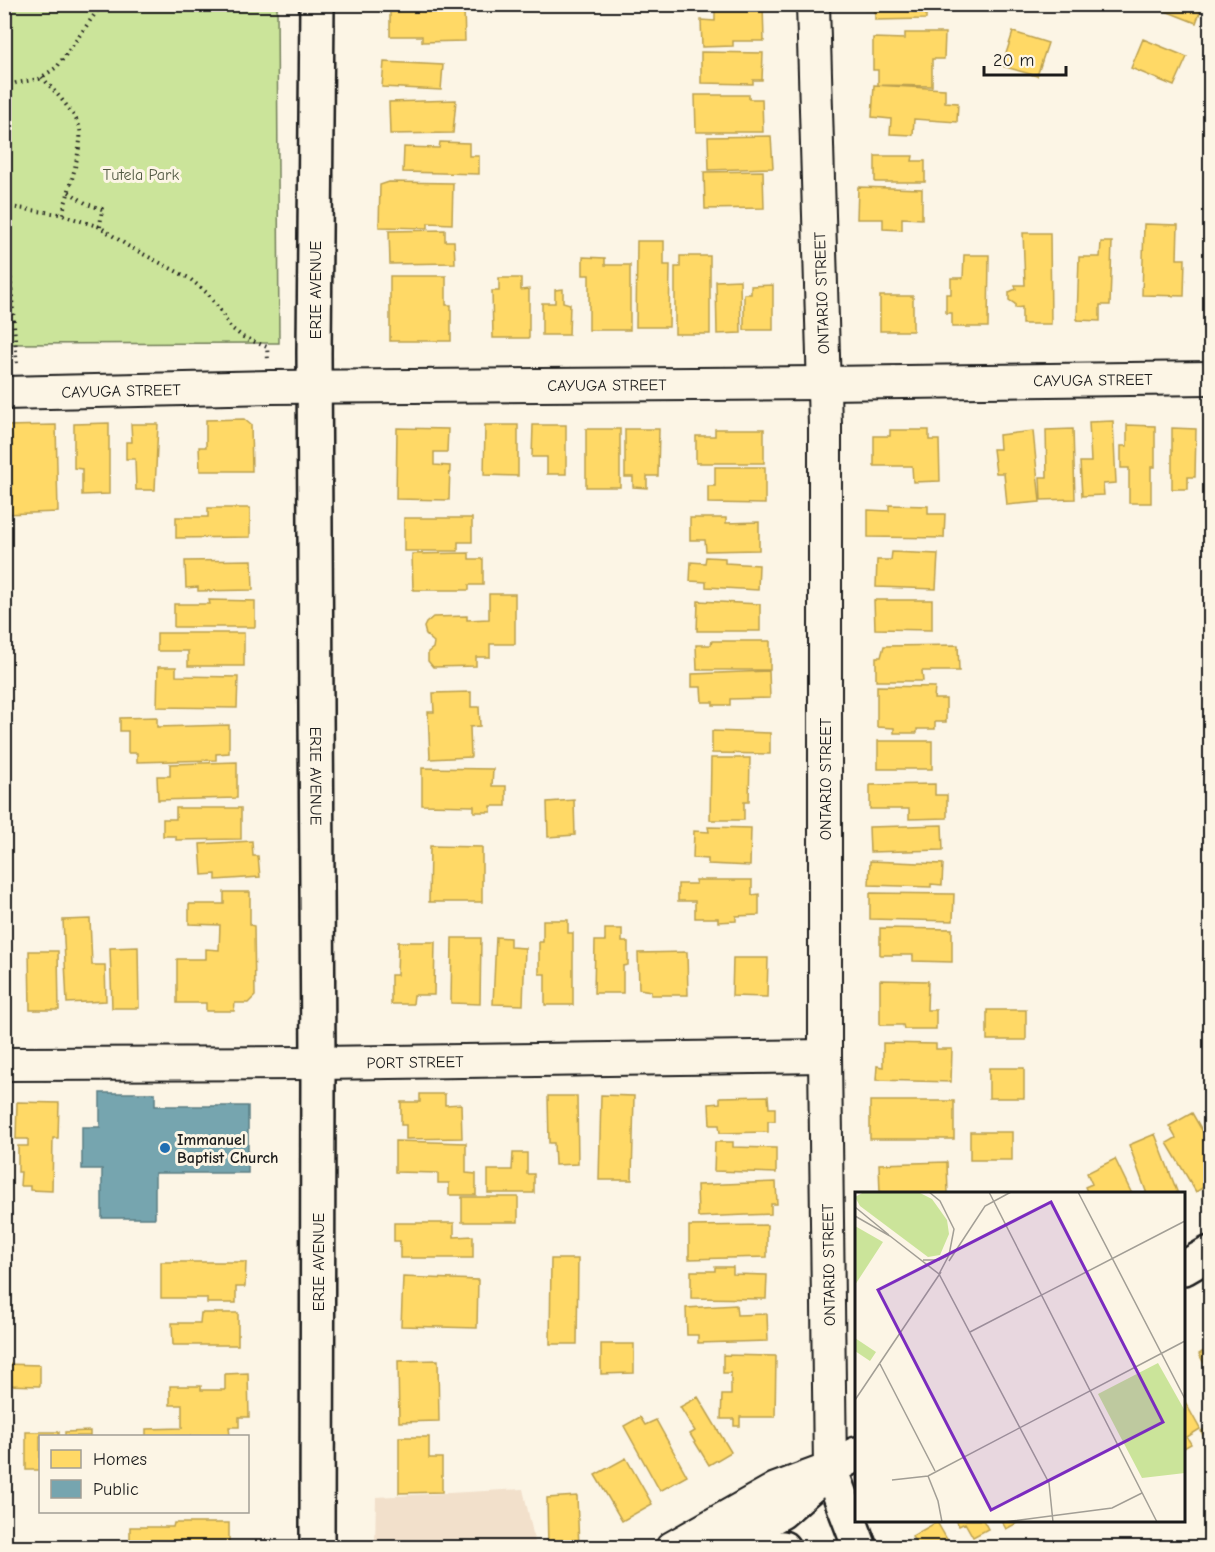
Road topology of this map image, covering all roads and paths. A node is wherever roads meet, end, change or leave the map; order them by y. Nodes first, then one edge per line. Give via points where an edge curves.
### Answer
1 (102, 4) edge
2 (317, 4) edge
3 (813, 4) edge
4 (42, 77) junction
5 (4, 88) edge
6 (69, 192) junction
7 (5, 206) edge
8 (62, 215) junction
9 (100, 227) junction
10 (1210, 378) edge
11 (824, 383) junction
12 (271, 387) junction
13 (315, 387) junction
14 (12, 393) edge
15 (825, 1056) junction
16 (318, 1063) junction
17 (4, 1064) edge
18 (1210, 1253) edge
19 (1185, 1267) edge
20 (843, 1462) edge
21 (716, 1547) edge
22 (317, 1548) edge
23 (672, 1548) edge
24 (783, 1548) edge
25 (860, 1548) edge

1 - 4 path via 57,68
2 - 13 main road, ERIE AVENUE
3 - 11 street, ONTARIO STREET
4 - 5 path
4 - 6 path via 80,128
6 - 8 path
6 - 9 path via 102,209
7 - 8 path
7 - 14 path
8 - 9 path
9 - 12 path via 189,278 207,293 230,327 267,347
10 - 11 street, CAYUGA STREET
11 - 13 street, CAYUGA STREET
11 - 15 street, ONTARIO STREET
12 - 13 street, CAYUGA STREET
12 - 14 street, CAYUGA STREET
13 - 16 main road, ERIE AVENUE
15 - 16 street, PORT STREET
15 - 20 street, ONTARIO STREET
16 - 17 street, PORT STREET
16 - 22 main road, ERIE AVENUE
18 - 19 main road
20 - 21 main road via 781,1512
20 - 23 street via 776,1489
20 - 25 main road, ONTARIO STREET
21 - 24 main road

